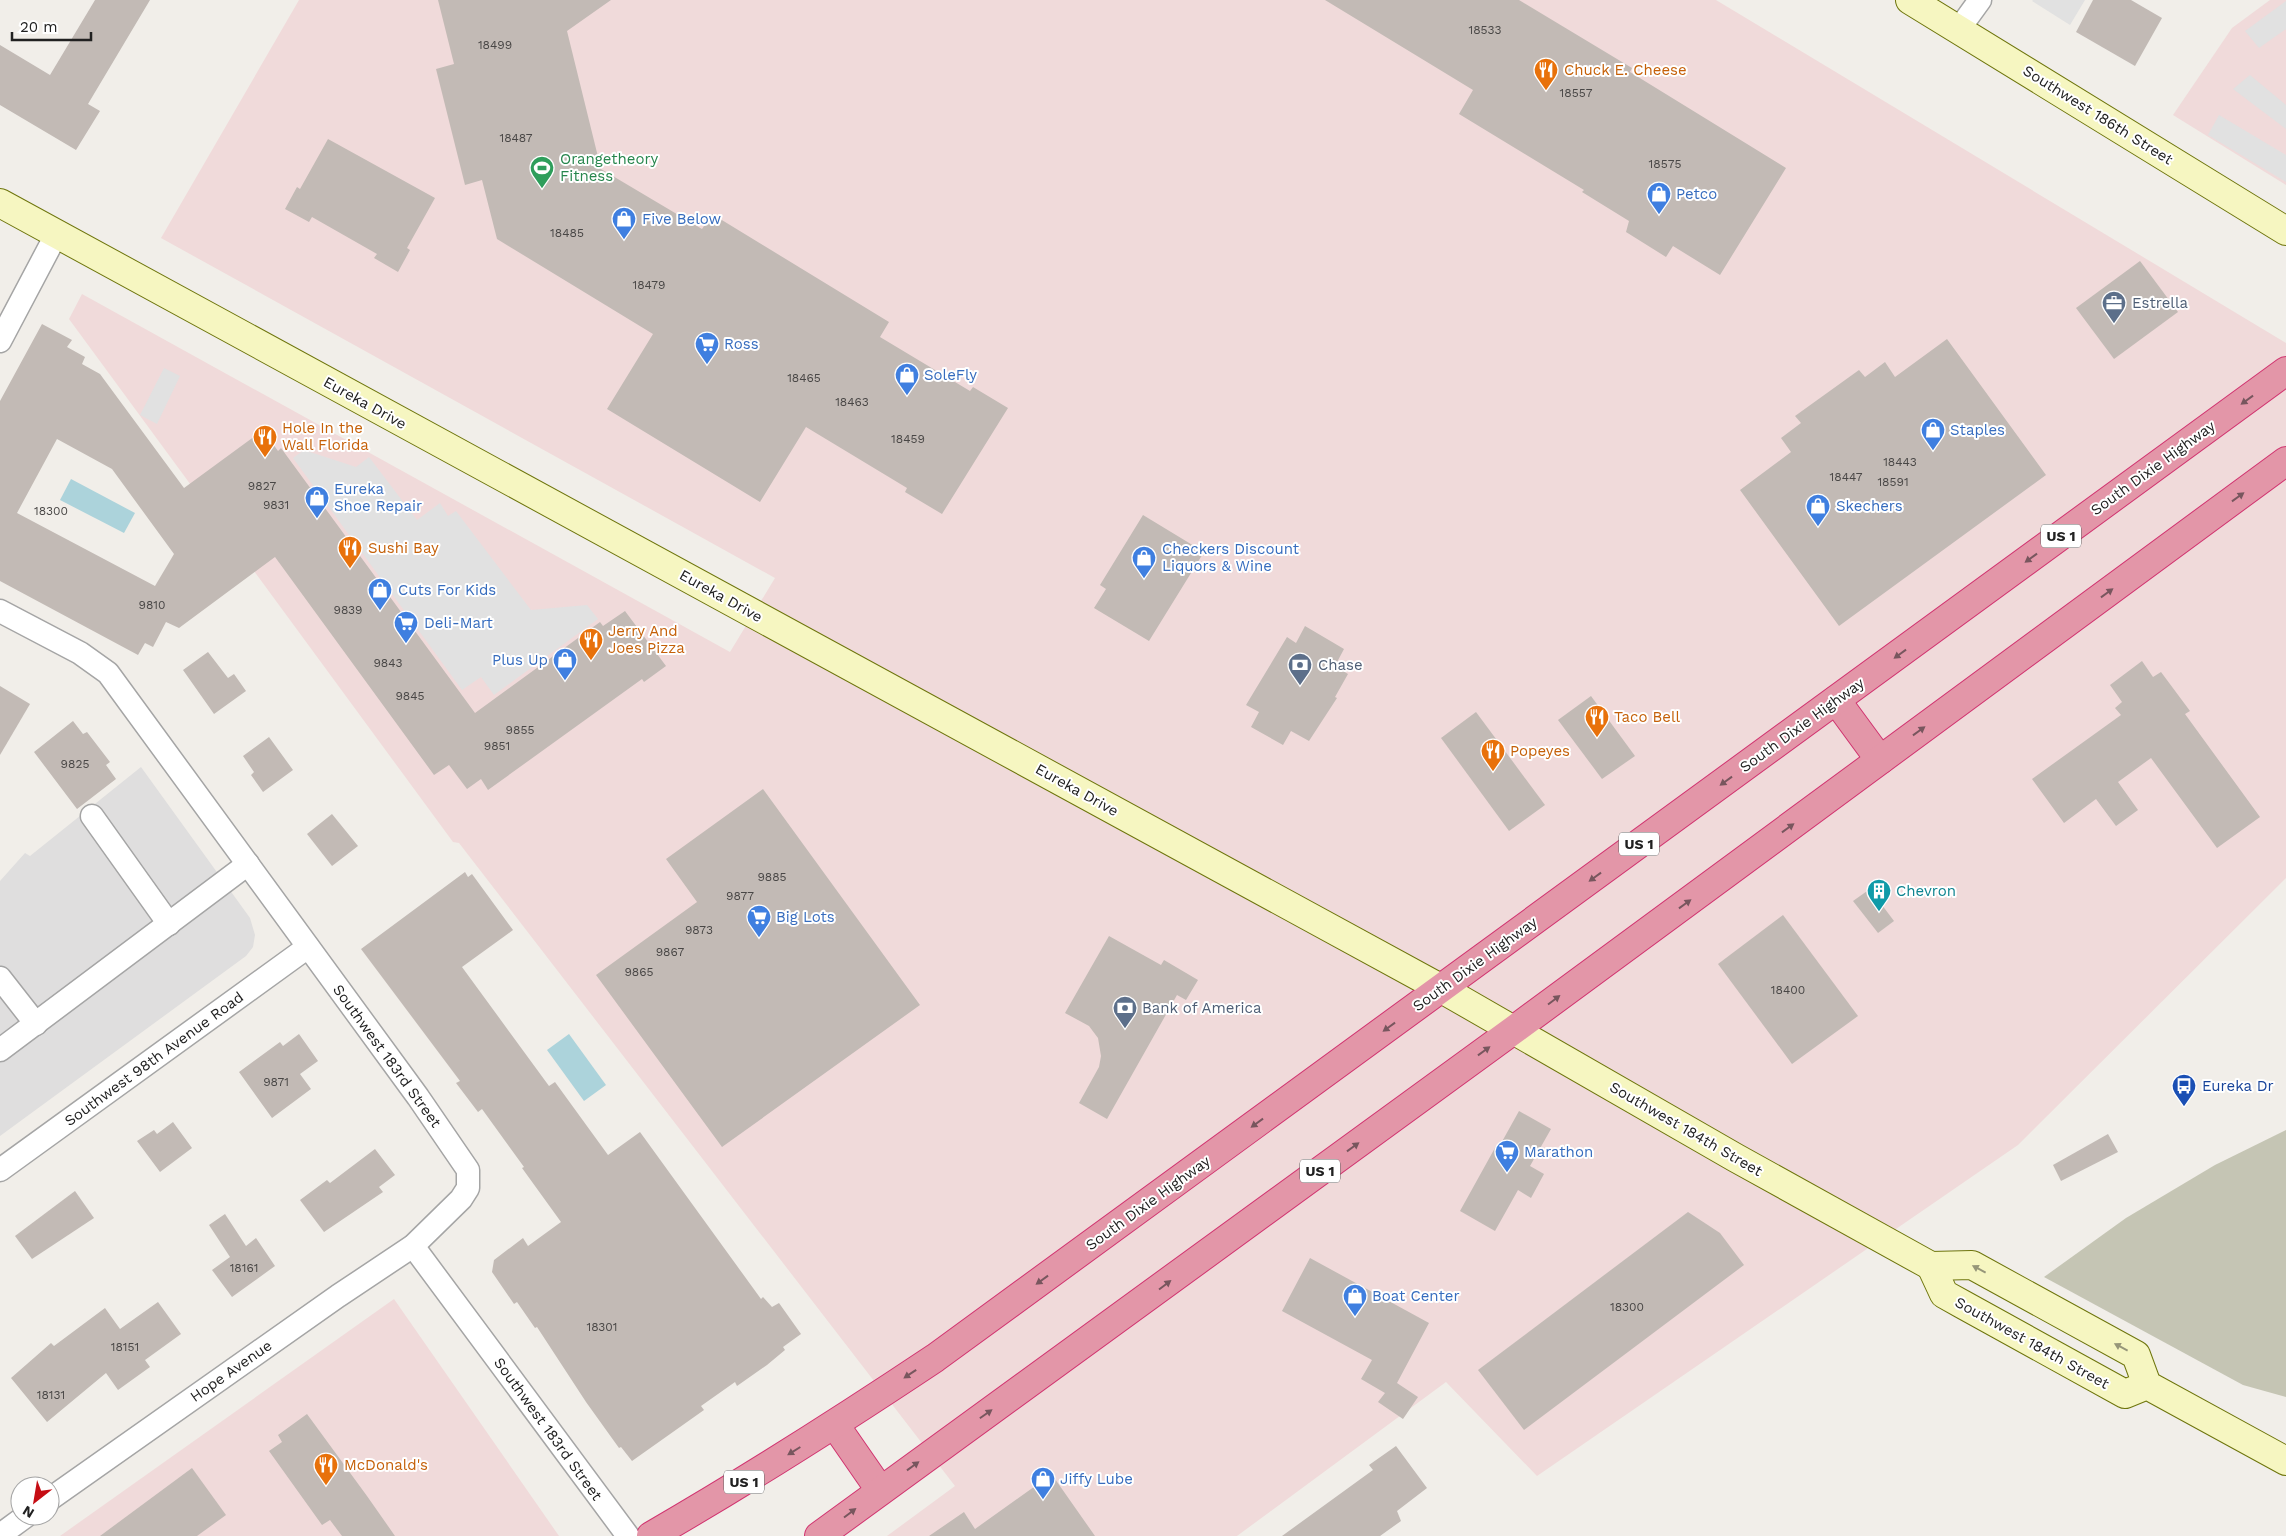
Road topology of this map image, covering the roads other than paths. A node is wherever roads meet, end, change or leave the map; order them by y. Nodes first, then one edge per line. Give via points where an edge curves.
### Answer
1 (1910, 0) edge
2 (1980, 0) edge
3 (1959, 29) junction
4 (0, 203) edge
5 (2286, 231) edge
6 (56, 235) junction
7 (0, 341) edge
8 (2286, 371) edge
9 (2286, 461) edge
10 (0, 611) edge
11 (1836, 700) junction
12 (1880, 760) junction
13 (92, 816) dead end
14 (248, 864) junction
15 (169, 924) junction
16 (308, 947) junction
17 (0, 978) edge
18 (1442, 988) junction
19 (36, 1024) junction
20 (1515, 1029) junction
21 (0, 1050) edge
22 (0, 1170) edge
23 (413, 1246) junction
24 (1932, 1266) junction
25 (2147, 1385) junction
26 (835, 1425) junction
27 (2286, 1461) edge
28 (880, 1490) junction
29 (60, 1492) edge
30 (12, 1526) edge
31 (0, 1535) edge
32 (628, 1536) edge
33 (650, 1536) edge
34 (819, 1536) edge

1 - 3 main road, Southwest 186th Street
2 - 3 street
3 - 5 main road, Southwest 186th Street
4 - 6 main road, Eureka Drive
6 - 7 street
6 - 18 main road, Eureka Drive
8 -> 11 highway, South Dixie Highway / US 1
12 -> 9 highway, US 1
10 - 14 street, Southwest 183rd Street via 80,653 108,673
11 - 12 highway
11 -> 18 highway, South Dixie Highway / US 1
20 -> 12 highway, US 1
13 - 15 street
14 - 15 street
14 - 16 street, Southwest 183rd Street
15 - 19 street
16 - 22 street, Southwest 98th Avenue Road
16 - 23 street, Southwest 183rd Street via 468,1170 468,1188 461,1200
17 - 19 street
18 - 20 main road, Southwest 184th Street
18 -> 26 highway, South Dixie Highway / US 1 via 935,1358
19 - 21 street
20 - 24 main road, Southwest 184th Street via 1736,1158
28 -> 20 highway, US 1
23 - 29 street, Hope Avenue
23 - 32 street, Southwest 183rd Street
25 -> 24 main road via 2136,1355 1972,1265
24 - 25 main road, Southwest 184th Street via 1944,1294 1971,1309 2125,1394
25 - 27 main road
26 - 28 highway
26 -> 33 highway, South Dixie Highway / US 1
34 -> 28 highway, US 1
30 - 31 street

